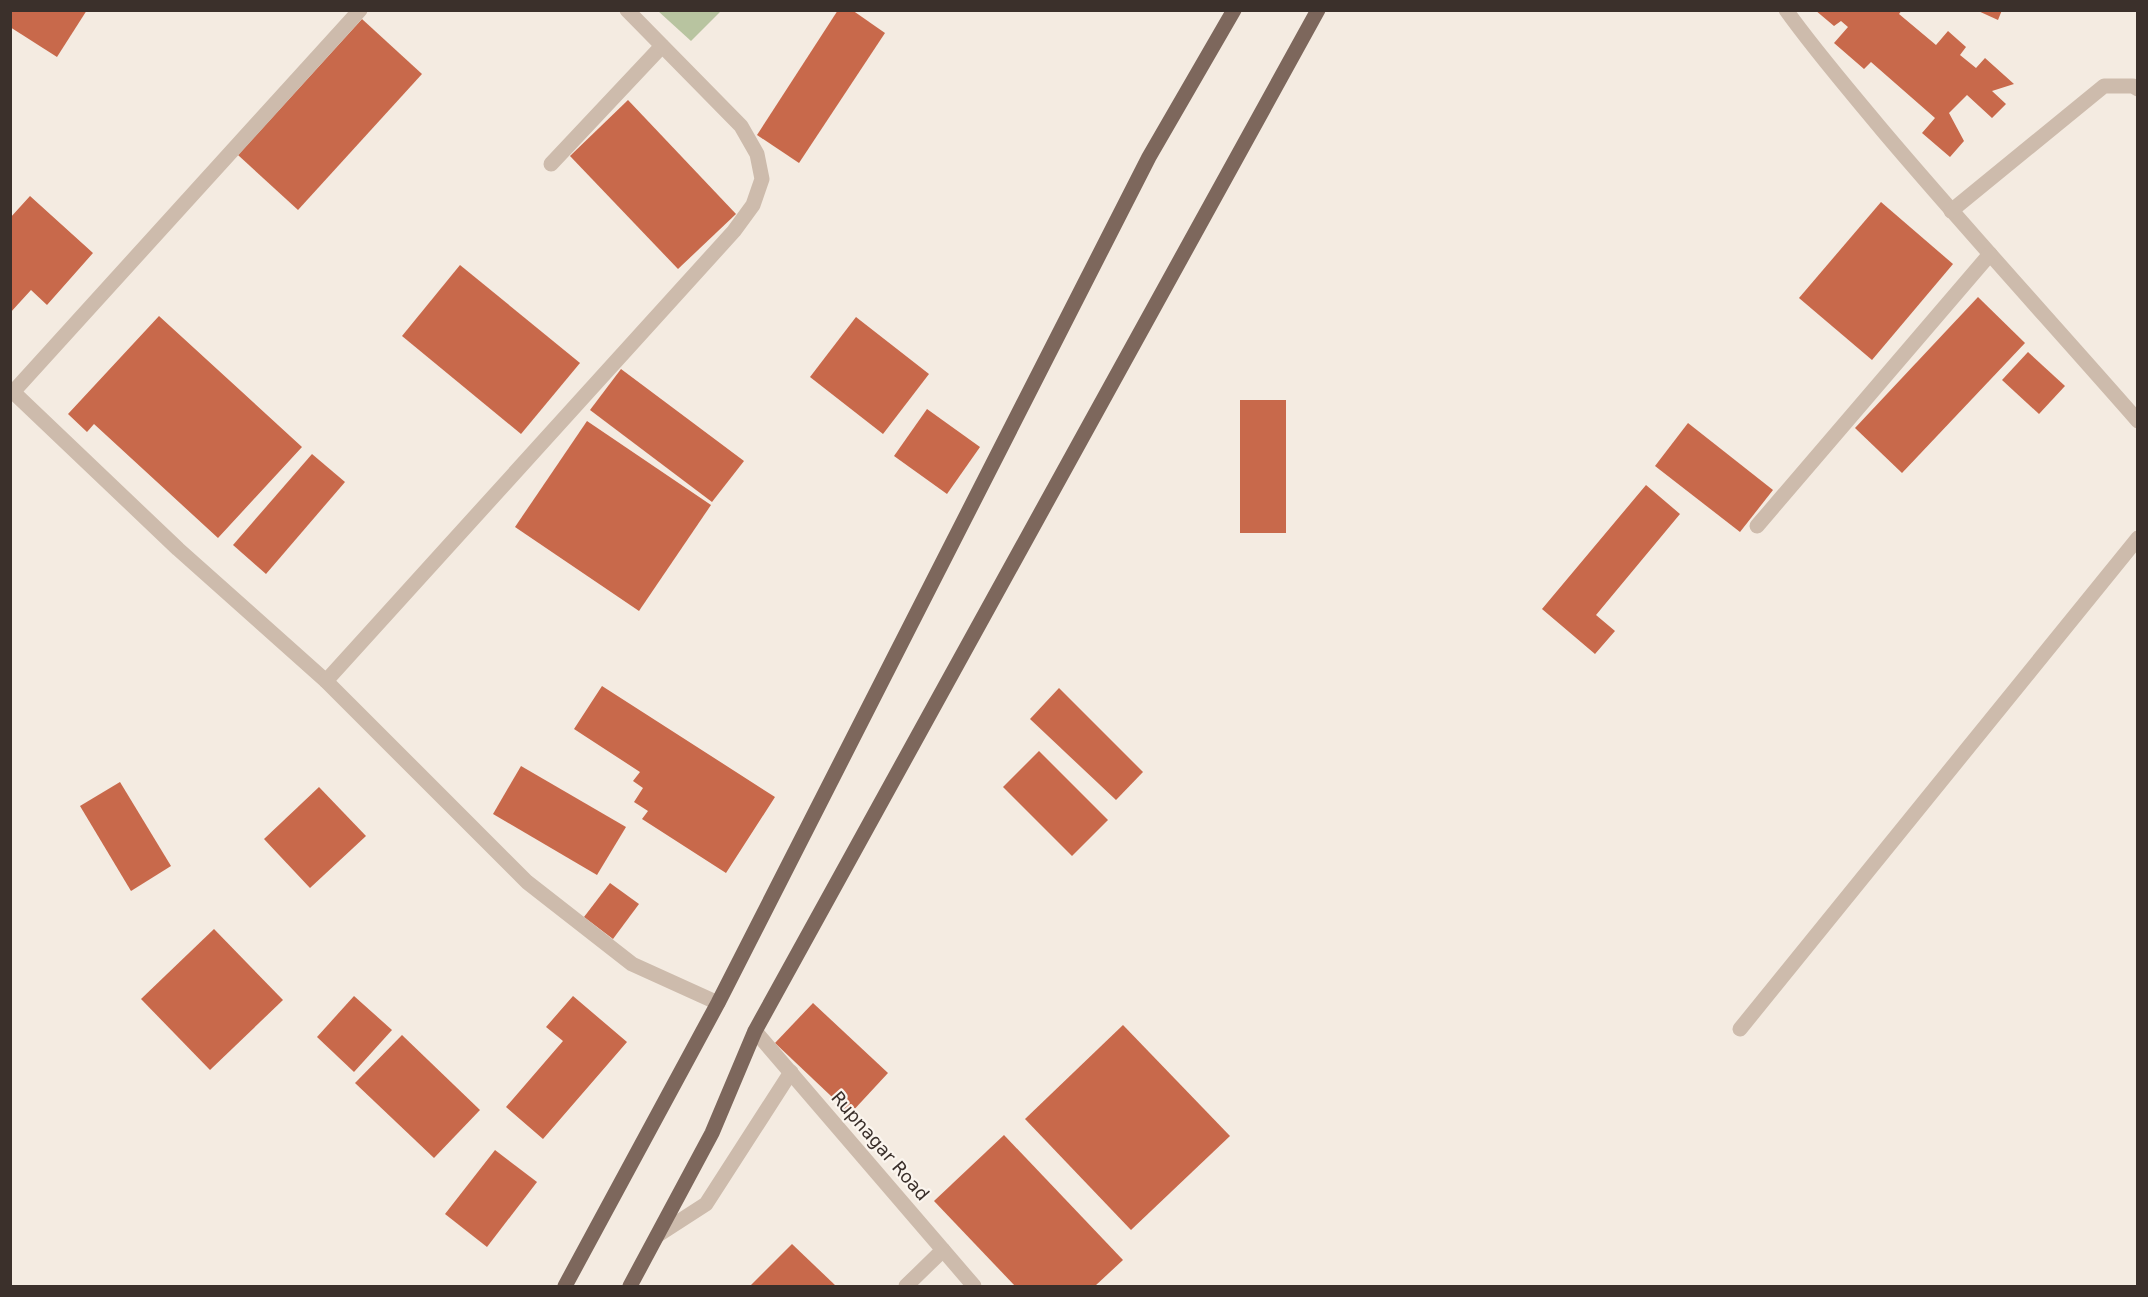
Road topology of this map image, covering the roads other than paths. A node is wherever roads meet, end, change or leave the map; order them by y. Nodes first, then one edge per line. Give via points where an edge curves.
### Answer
1 (360, 10) edge
2 (627, 10) edge
3 (1234, 10) edge
4 (1318, 10) edge
5 (1786, 10) edge
6 (662, 46) junction
7 (2138, 89) edge
8 (551, 164) dead end
9 (1951, 211) junction
10 (1990, 254) junction
11 (12, 390) edge
12 (2138, 421) edge
13 (1757, 526) dead end
14 (2138, 538) edge
15 (326, 681) junction
16 (718, 1004) junction
17 (1740, 1029) dead end
18 (755, 1030) junction
19 (791, 1072) junction
20 (657, 1235) junction
21 (943, 1250) junction
22 (565, 1287) edge
23 (630, 1287) edge
24 (906, 1287) edge
25 (975, 1287) edge

1 - 11 street
2 - 6 street
3 - 16 main road via 1143,167
4 - 18 main road
5 - 9 street via 1810,44
6 - 8 street
6 - 15 street via 741,126 752,145 762,179 753,206 727,240
7 - 9 street via 2104,86
9 - 10 street
10 - 12 street
10 - 13 street
11 - 15 street via 178,549
14 - 17 street
15 - 16 street via 528,882 632,964
16 - 22 main road
18 - 19 street, Rupnagar Road
18 - 20 main road via 712,1133
19 - 20 street via 706,1204
19 - 21 street, Rupnagar Road
20 - 23 main road
21 - 24 street
21 - 25 street, Rupnagar Road

